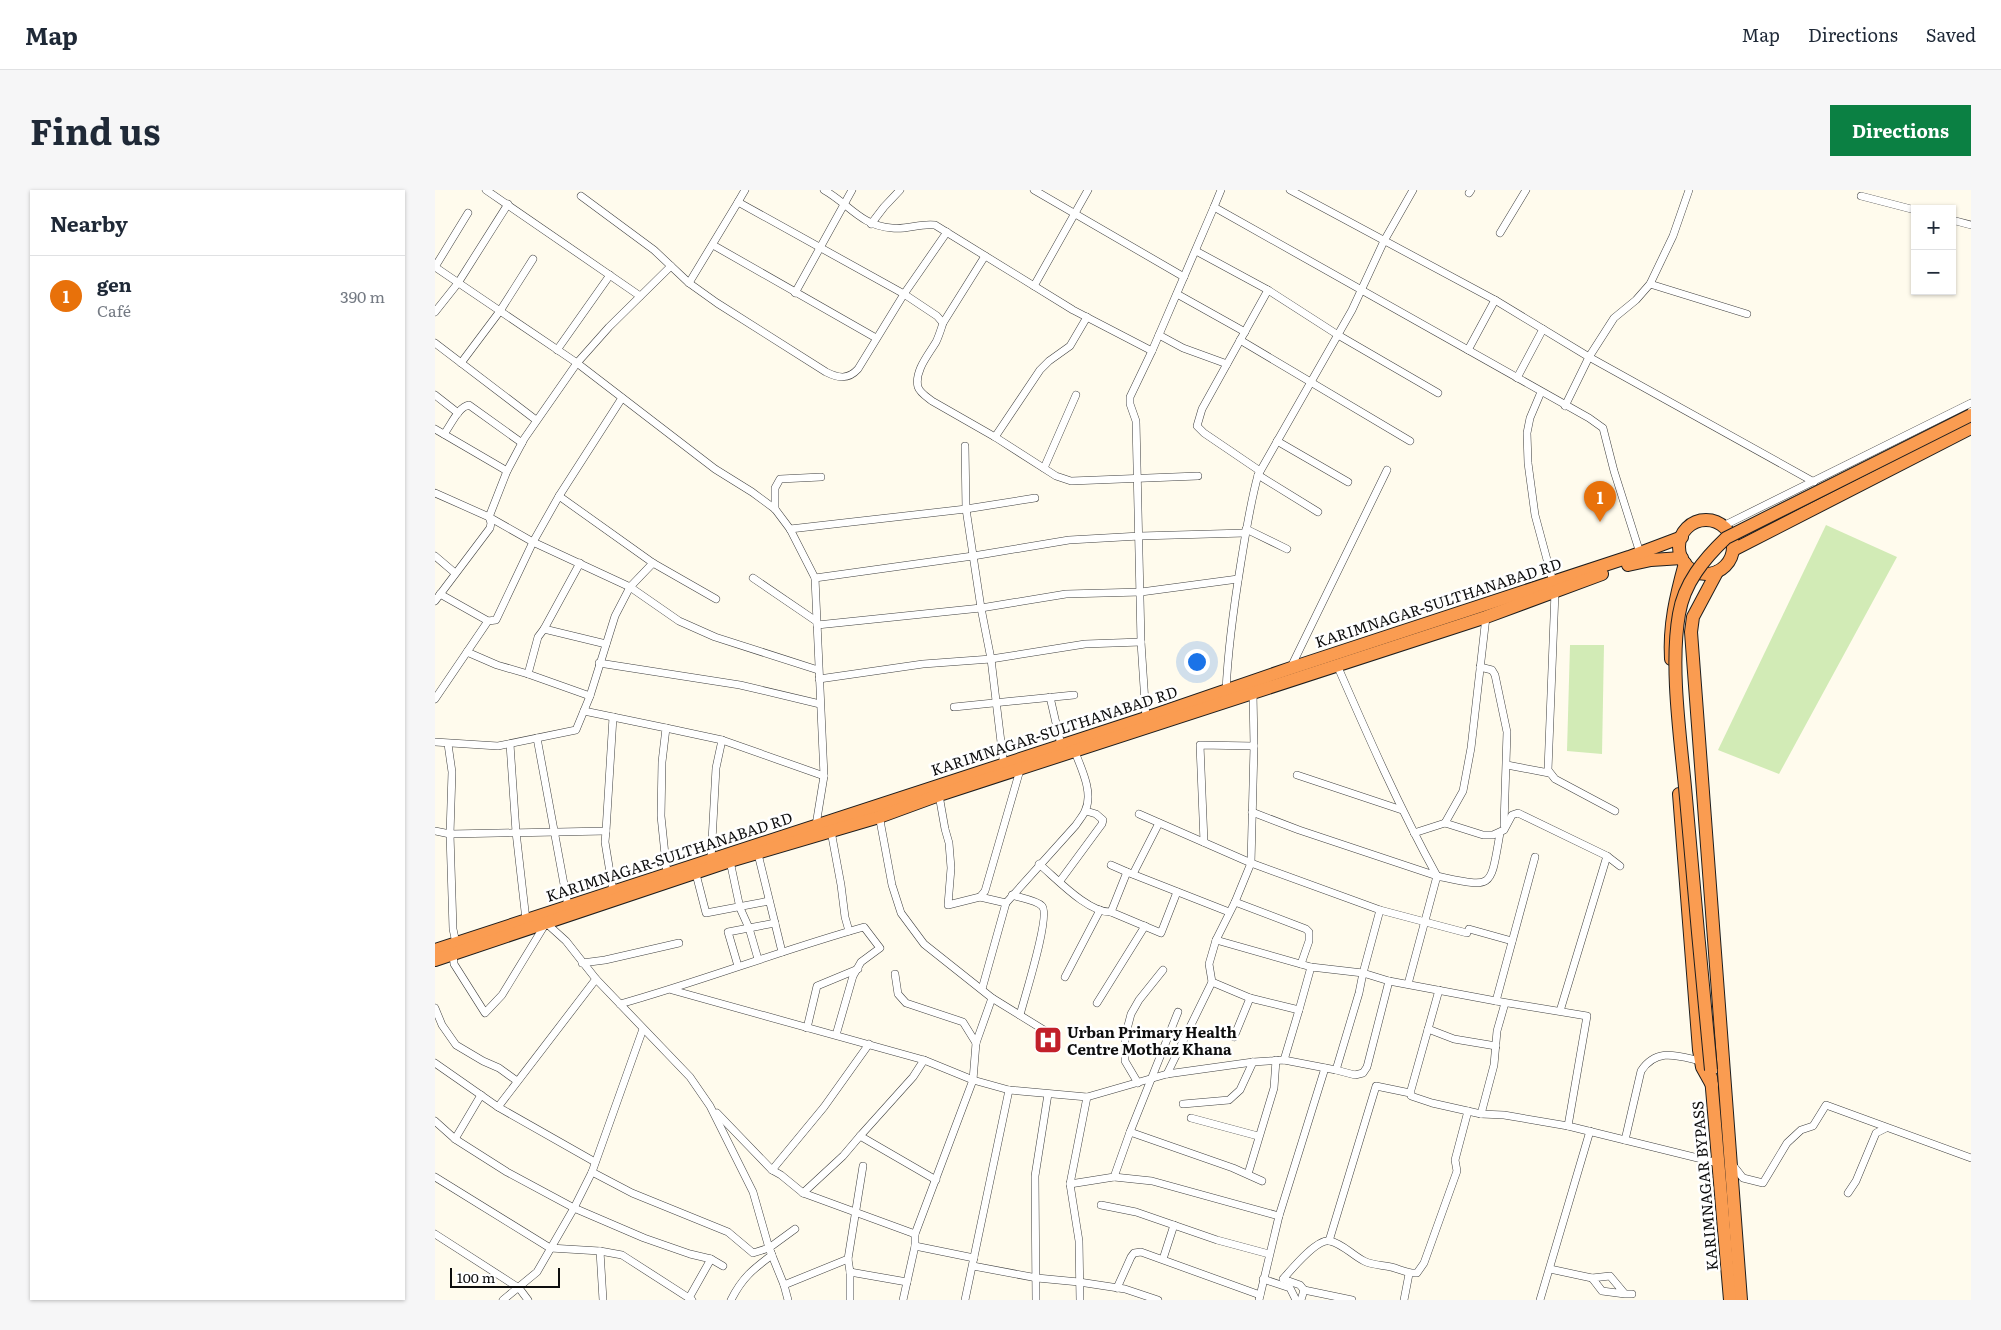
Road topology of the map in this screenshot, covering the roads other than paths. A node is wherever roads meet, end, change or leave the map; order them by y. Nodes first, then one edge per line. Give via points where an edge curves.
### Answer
1 (486, 190) edge
2 (745, 190) edge
3 (824, 190) edge
4 (852, 190) edge
5 (901, 190) edge
6 (1035, 190) edge
7 (1088, 190) edge
8 (1221, 190) edge
9 (1290, 190) edge
10 (1413, 190) edge
11 (1526, 190) edge
12 (1689, 190) edge
13 (581, 196) dead end
14 (1861, 196) dead end
15 (738, 202) junction
16 (843, 203) junction
17 (507, 204) junction
18 (1214, 207) junction
19 (1911, 209) edge
20 (468, 212) dead end
21 (1075, 213) junction
22 (1956, 221) edge
23 (871, 224) junction
24 (1971, 225) edge
25 (947, 232) junction
26 (1500, 233) dead end
27 (1384, 241) junction
28 (713, 245) junction
29 (821, 247) junction
30 (1196, 251) junction
31 (985, 256) junction
32 (533, 259) dead end
33 (671, 266) junction
34 (435, 267) edge
35 (610, 275) junction
36 (1184, 277) junction
37 (458, 283) junction
38 (689, 283) junction
39 (1650, 284) junction
40 (1034, 286) junction
41 (1268, 290) junction
42 (1362, 290) junction
43 (795, 293) junction
44 (904, 294) junction
45 (1177, 294) junction
46 (640, 296) junction
47 (1495, 300) junction
48 (500, 311) junction
49 (435, 312) edge
50 (1747, 314) dead end
51 (1087, 317) junction
52 (943, 323) junction
53 (1543, 329) junction
54 (1245, 332) junction
55 (1159, 335) junction
56 (1338, 335) junction
57 (877, 338) junction
58 (1240, 340) junction
59 (435, 343) edge
60 (557, 350) junction
61 (1468, 350) junction
62 (1152, 351) junction
63 (1589, 357) junction
64 (461, 363) junction
65 (577, 363) junction
66 (1227, 364) junction
67 (1517, 378) junction
68 (1311, 382) junction
69 (1438, 392) dead end
70 (1541, 392) junction
71 (435, 395) edge
72 (1076, 395) dead end
73 (622, 398) junction
74 (1971, 403) edge
75 (1565, 406) junction
76 (458, 413) junction
77 (1971, 415) edge
78 (536, 420) junction
79 (1971, 428) edge
80 (435, 429) edge
81 (444, 434) junction
82 (995, 437) junction
83 (1277, 441) junction
84 (1410, 441) dead end
85 (522, 443) junction
86 (965, 446) dead end
87 (1044, 468) junction
88 (1387, 470) dead end
89 (507, 471) junction
90 (1259, 473) junction
91 (1198, 476) dead end
92 (821, 478) dead end
93 (1138, 479) junction
94 (1348, 482) dead end
95 (1814, 482) junction
96 (435, 493) edge
97 (559, 496) junction
98 (1035, 498) dead end
99 (966, 509) junction
100 (775, 510) junction
101 (1318, 512) dead end
102 (489, 517) junction
103 (1723, 526) junction
104 (790, 529) junction
105 (1246, 531) junction
106 (1140, 536) junction
107 (1681, 537) junction
108 (533, 542) junction
109 (1287, 549) dead end
110 (1733, 550) junction
111 (1640, 553) junction
112 (435, 556) edge
113 (973, 556) junction
114 (1683, 561) junction
115 (580, 563) junction
116 (653, 563) junction
117 (1717, 572) junction
118 (455, 573) junction
119 (753, 578) dead end
120 (815, 578) junction
121 (1238, 578) junction
122 (630, 587) junction
123 (1554, 587) junction
124 (1141, 592) junction
125 (440, 594) junction
126 (715, 599) dead end
127 (435, 601) edge
128 (981, 608) junction
129 (1486, 617) junction
130 (488, 621) junction
131 (816, 623) junction
132 (544, 629) junction
133 (1141, 642) junction
134 (605, 644) junction
135 (467, 652) junction
136 (991, 659) junction
137 (599, 663) junction
138 (1337, 665) junction
139 (1480, 667) junction
140 (1291, 668) junction
141 (818, 670) junction
142 (528, 674) junction
143 (819, 679) junction
144 (1225, 690) junction
145 (1253, 693) junction
146 (1074, 695) dead end
147 (590, 696) junction
148 (1050, 697) junction
149 (435, 699) edge
150 (820, 704) junction
151 (996, 704) junction
152 (954, 707) dead end
153 (584, 710) junction
154 (613, 717) junction
155 (1146, 718) junction
156 (666, 728) junction
157 (537, 738) junction
158 (722, 740) junction
159 (435, 742) edge
160 (449, 744) junction
161 (511, 744) junction
162 (1061, 745) junction
163 (1255, 746) junction
164 (1075, 752) junction
165 (1507, 766) junction
166 (1005, 769) junction
167 (1020, 770) junction
168 (1549, 773) junction
169 (1297, 775) dead end
170 (824, 776) junction
171 (939, 795) junction
172 (1402, 810) junction
173 (878, 811) junction
174 (1086, 811) junction
175 (1615, 811) dead end
176 (1252, 812) junction
177 (1139, 814) dead end
178 (1159, 823) junction
179 (1445, 823) junction
180 (816, 825) junction
181 (606, 830) junction
182 (435, 831) edge
183 (555, 831) junction
184 (831, 831) junction
185 (516, 832) junction
186 (1502, 832) junction
187 (1413, 833) junction
188 (450, 834) junction
189 (1204, 842) junction
190 (758, 854) junction
191 (1607, 856) junction
192 (1535, 857) dead end
193 (711, 859) junction
194 (730, 861) junction
195 (1251, 862) junction
196 (1039, 864) junction
197 (1111, 865) dead end
198 (1621, 866) dead end
199 (1130, 873) junction
200 (667, 874) junction
201 (696, 874) junction
202 (1437, 876) junction
203 (1060, 881) junction
204 (613, 891) junction
205 (1177, 892) junction
206 (1013, 895) junction
207 (980, 897) junction
208 (769, 901) junction
209 (1235, 902) junction
210 (1006, 903) junction
211 (568, 906) junction
212 (740, 908) junction
213 (1100, 910) junction
214 (1379, 910) junction
215 (1111, 912) junction
216 (1229, 912) junction
217 (537, 919) junction
218 (1423, 922) junction
219 (775, 923) junction
220 (1145, 926) junction
221 (749, 928) junction
222 (849, 931) junction
223 (1216, 940) junction
224 (1512, 941) junction
225 (679, 943) dead end
226 (455, 949) junction
227 (435, 950) edge
228 (782, 952) junction
229 (759, 959) junction
230 (435, 960) edge
231 (582, 963) junction
232 (1301, 964) junction
233 (738, 966) junction
234 (1311, 967) junction
235 (858, 969) junction
236 (1163, 970) dead end
237 (1363, 973) junction
238 (895, 974) dead end
239 (1065, 977) dead end
240 (596, 979) junction
241 (1389, 981) junction
242 (1212, 982) junction
243 (1408, 984) junction
244 (982, 989) junction
245 (672, 990) junction
246 (1439, 990) junction
247 (992, 998) junction
248 (1250, 998) junction
249 (1496, 1001) junction
250 (1097, 1003) dead end
251 (1505, 1003) junction
252 (620, 1004) junction
253 (435, 1008) edge
254 (1299, 1010) junction
255 (1560, 1011) junction
256 (1179, 1012) dead end
257 (1020, 1015) junction
258 (807, 1028) junction
259 (643, 1029) junction
260 (1428, 1029) junction
261 (836, 1035) junction
262 (1052, 1035) dead end
263 (1234, 1037) dead end
264 (976, 1043) junction
265 (869, 1044) junction
266 (1496, 1046) junction
267 (924, 1060) junction
268 (1280, 1060) junction
269 (1253, 1062) junction
270 (435, 1063) edge
271 (1706, 1066) junction
272 (1325, 1068) junction
273 (1336, 1070) junction
274 (1167, 1074) junction
275 (1153, 1078) junction
276 (973, 1080) junction
277 (517, 1081) junction
278 (1138, 1083) junction
279 (1009, 1090) junction
280 (1410, 1093) junction
281 (1048, 1094) junction
282 (481, 1095) junction
283 (1087, 1097) junction
284 (1183, 1104) dead end
285 (710, 1106) junction
286 (498, 1107) junction
287 (1468, 1111) junction
288 (1481, 1114) junction
289 (1191, 1118) dead end
290 (436, 1125) edge
291 (1568, 1126) junction
292 (1886, 1128) junction
293 (1590, 1131) junction
294 (1130, 1132) junction
295 (860, 1136) junction
296 (1258, 1136) junction
297 (455, 1139) junction
298 (1625, 1140) junction
299 (1971, 1158) edge
300 (595, 1162) junction
301 (1725, 1162) junction
302 (863, 1166) dead end
303 (772, 1170) junction
304 (591, 1172) junction
305 (1248, 1174) junction
306 (435, 1177) edge
307 (1114, 1177) junction
308 (936, 1180) junction
309 (1262, 1181) dead end
310 (1070, 1184) junction
311 (803, 1193) junction
312 (1848, 1193) dead end
313 (1101, 1205) dead end
314 (574, 1208) junction
315 (857, 1212) junction
316 (1279, 1216) junction
317 (1174, 1225) junction
318 (795, 1229) dead end
319 (435, 1234) edge
320 (915, 1234) junction
321 (1329, 1241) junction
322 (915, 1246) junction
323 (551, 1248) junction
324 (769, 1248) junction
325 (600, 1251) junction
326 (1269, 1254) junction
327 (772, 1256) junction
328 (711, 1259) junction
329 (848, 1259) junction
330 (1163, 1259) junction
331 (973, 1262) junction
332 (723, 1266) dead end
333 (1550, 1269) junction
334 (850, 1272) junction
335 (1409, 1274) junction
336 (1037, 1278) junction
337 (1592, 1278) junction
338 (1263, 1279) junction
339 (907, 1282) junction
340 (1079, 1282) junction
341 (784, 1285) junction
342 (519, 1288) junction
343 (1117, 1288) junction
344 (1304, 1290) junction
345 (1259, 1297) edge
346 (690, 1299) edge
347 (503, 1300) edge
348 (529, 1300) edge
349 (603, 1300) edge
350 (731, 1300) edge
351 (788, 1300) edge
352 (850, 1300) edge
353 (903, 1300) edge
354 (965, 1300) edge
355 (1036, 1300) edge
356 (1080, 1300) edge
357 (1158, 1300) edge
358 (1296, 1300) edge
359 (1301, 1300) edge
360 (1353, 1300) edge
361 (1404, 1300) edge
362 (1540, 1300) edge
363 (1730, 1300) edge
364 (1741, 1300) edge

1 - 17 street
2 - 15 street
3 - 16 street
4 - 16 street
5 - 23 street
6 - 21 street
7 - 21 street
8 - 18 street
9 - 27 street
10 - 27 street
11 - 26 street
12 - 39 street via 1673,236
13 - 33 street
14 - 19 street
15 - 28 street
15 - 29 street
16 - 23 street
16 - 29 street
17 - 35 street
17 - 37 street
18 - 30 street
18 - 42 street
20 - 34 street
21 - 36 street
21 - 40 street
22 - 24 street
23 - 25 street via 893,229 927,224
25 - 31 street
25 - 44 street
27 - 42 street
27 - 47 street
28 - 38 street
28 - 43 street
29 - 43 street
29 - 44 street
30 - 36 street
30 - 41 street
31 - 40 street
31 - 52 street
32 - 48 street
33 - 38 street
33 - 46 street
34 - 37 street
35 - 46 street
35 - 60 street
36 - 45 street
37 - 48 street
37 - 49 street
38 - 57 street via 835,376 853,375
39 - 50 street
39 - 63 street via 1614,318
40 - 51 street
41 - 54 street
41 - 56 street
42 - 56 street
42 - 61 street
43 - 57 street
44 - 52 street
44 - 57 street
45 - 54 street
45 - 55 street
46 - 65 street
47 - 53 street
47 - 61 street
48 - 60 street
48 - 64 street
51 - 62 street
51 - 82 street via 1070,346 1040,370
52 - 82 street via 922,366 918,387 922,394
53 - 63 street
53 - 67 street
54 - 58 street
55 - 62 street
55 - 66 street via 1183,348
56 - 68 street
56 - 69 street
58 - 66 street
58 - 68 street
59 - 64 street
60 - 65 street
61 - 67 street
62 - 93 street via 1130,397 1136,422
63 - 75 street
63 - 95 street
64 - 78 street
65 - 73 street
65 - 78 street
66 - 90 street via 1199,415 1197,426
67 - 70 street
68 - 83 street
68 - 84 street
70 - 75 street
70 - 123 street via 1527,434 1528,463 1535,515
71 - 76 street
72 - 87 street
73 - 97 street
73 - 100 street
74 - 95 street
75 - 111 street via 1600,425 1605,432
76 - 81 street
76 - 85 street via 469,405
77 - 271 highway, bridge via 1726,538 1708,556 1687,586 1679,613 1675,662
78 - 85 street
79 - 110 highway
80 - 81 street
81 - 89 street
82 - 87 street
83 - 90 street
83 - 94 street
85 - 89 street
86 - 99 street
87 - 93 street via 1071,481
88 - 140 street
89 - 102 street
90 - 101 street
90 - 105 street via 1249,505
91 - 93 street
92 - 100 street via 780,479 775,488
93 - 106 street
95 - 103 street
96 - 102 street
97 - 108 street
97 - 116 street
98 - 99 street
99 - 104 street
99 - 113 street
100 - 104 street
102 - 108 street
102 - 118 street via 491,523 487,533
103 - 107 highway via 1713,521 1702,521 1688,528
103 - 110 highway via 1732,539
104 - 120 street
105 - 106 street
105 - 109 street
105 - 121 street
106 - 113 street via 1069,540
106 - 124 street
107 - 111 highway, KARIMNAGAR-SULTHANABAD RD
107 - 114 highway via 1679,548
108 - 115 street
108 - 130 street via 495,620
110 - 117 highway via 1729,561
111 - 123 highway, KARIMNAGAR-SULTHANABAD RD
112 - 118 street
113 - 120 street
113 - 128 street
114 - 117 highway via 1699,573
114 - 123 highway via 1651,560 1629,564
114 - 271 highway via 1669,638 1675,737
115 - 122 street
115 - 132 street
116 - 122 street
116 - 126 street
117 - 301 highway via 1693,618 1691,632 1722,1069
118 - 125 street
119 - 131 street
120 - 131 street
121 - 124 street
121 - 144 street
122 - 134 street
122 - 141 street via 679,621 715,637
123 - 129 highway
123 - 140 highway, KARIMNAGAR-SULTHANABAD RD
123 - 168 street
124 - 128 street via 1066,594
124 - 133 street
125 - 127 street
125 - 130 street
128 - 131 street
128 - 136 street
129 - 138 highway
129 - 139 street
130 - 135 street
131 - 141 street
132 - 134 street
132 - 142 street via 538,637
133 - 136 street via 1085,644
133 - 155 street
134 - 137 street
135 - 142 street
135 - 149 street
136 - 143 street via 923,664
136 - 151 street
137 - 147 street
137 - 150 street via 731,684
138 - 145 highway
138 - 172 street
139 - 165 street via 1492,670 1495,675 1507,732
139 - 179 street via 1463,791
140 - 144 highway, KARIMNAGAR-SULTHANABAD RD
141 - 143 street
142 - 147 street
143 - 150 street
144 - 155 highway, KARIMNAGAR-SULTHANABAD RD
145 - 163 street
145 - 164 highway
146 - 148 street
147 - 153 street
148 - 151 street
148 - 162 street
150 - 170 street
151 - 152 street
151 - 166 street
153 - 154 street
153 - 157 street via 576,730
154 - 156 street
154 - 181 street
155 - 162 highway, KARIMNAGAR-SULTHANABAD RD
156 - 158 street
156 - 200 street via 661,816
157 - 161 street
157 - 183 street
158 - 170 street
158 - 193 street via 716,768
159 - 160 street
160 - 161 street
160 - 188 street via 452,772
161 - 185 street
162 - 166 highway, KARIMNAGAR-SULTHANABAD RD
163 - 176 street
163 - 189 street via 1200,745
164 - 167 highway
164 - 174 street via 1085,780
165 - 168 street
165 - 186 street
166 - 167 highway
166 - 171 highway
166 - 173 highway, KARIMNAGAR-SULTHANABAD RD
167 - 207 street via 985,890
168 - 175 street
169 - 172 street
170 - 180 street
171 - 173 highway
171 - 207 street via 949,842 948,905
172 - 187 street
173 - 180 highway, KARIMNAGAR-SULTHANABAD RD
173 - 184 highway
173 - 244 street via 901,914 924,944
174 - 196 street
174 - 203 street via 1100,816 1103,824
176 - 195 street
176 - 202 street
177 - 178 street
178 - 189 street
178 - 199 street
179 - 186 street via 1483,835
179 - 187 street
180 - 193 highway, KARIMNAGAR-SULTHANABAD RD
181 - 183 street
181 - 204 street
182 - 188 street
183 - 185 street
183 - 211 street
184 - 190 highway
184 - 222 street
185 - 188 street
185 - 217 street
186 - 191 street via 1512,815 1519,813
186 - 202 street via 1489,880 1474,884
187 - 202 street
188 - 226 street
189 - 195 street
190 - 194 highway
190 - 208 street
191 - 198 street
191 - 255 street
192 - 224 street
193 - 200 highway, KARIMNAGAR-SULTHANABAD RD
194 - 201 highway
194 - 212 street
195 - 209 street
195 - 214 street
196 - 203 street
196 - 206 street
197 - 199 street
199 - 205 street
199 - 215 street
200 - 204 highway, KARIMNAGAR-SULTHANABAD RD
201 - 212 street via 706,914
201 - 217 highway
202 - 218 street
203 - 213 street via 1079,899
204 - 211 highway, KARIMNAGAR-SULTHANABAD RD
205 - 216 street
205 - 220 street via 1161,933
206 - 210 street
206 - 257 street via 1042,906 1044,911 1042,932
207 - 210 street
208 - 212 street
208 - 219 street
209 - 216 street
209 - 232 street via 1306,929 1310,937
210 - 244 street
211 - 217 highway, KARIMNAGAR-SULTHANABAD RD
212 - 221 street
213 - 215 street
213 - 239 street
214 - 218 street
214 - 237 street
215 - 220 street
216 - 223 street
217 - 226 highway, KARIMNAGAR-SULTHANABAD RD
217 - 226 highway
217 - 226 street via 502,995 485,1013 454,964
217 - 231 street via 566,941
218 - 224 street
218 - 243 street
219 - 221 street
219 - 228 street
220 - 250 street
221 - 229 street
221 - 233 street via 728,932
222 - 228 street
222 - 235 street via 864,927 880,948 861,962
223 - 232 street
223 - 242 street via 1209,964
224 - 249 street
225 - 231 street
226 - 227 highway, KARIMNAGAR-SULTHANABAD RD
226 - 230 highway
228 - 229 street
229 - 233 street
231 - 240 street
232 - 234 street
233 - 245 street
234 - 237 street
234 - 254 street
235 - 258 street via 817,986
235 - 261 street via 853,976
236 - 278 street via 1131,1014 1125,1037 1125,1061
237 - 241 street
237 - 273 street
238 - 264 street via 898,994 906,1004 963,1022
240 - 252 street
240 - 277 street
241 - 243 street
241 - 273 street via 1367,1067 1355,1076
242 - 248 street
242 - 274 street
243 - 246 street
244 - 247 street
245 - 252 street
245 - 258 street
246 - 249 street
246 - 260 street
247 - 257 street
247 - 264 street
248 - 254 street
248 - 263 street
249 - 251 street
251 - 255 street
251 - 266 street
252 - 259 street
253 - 277 street via 456,1045
254 - 268 street
255 - 291 street via 1587,1016
256 - 275 street
257 - 262 street
258 - 261 street
259 - 285 street via 690,1077
259 - 300 street
260 - 266 street via 1454,1039
260 - 280 street
261 - 265 street
264 - 276 street
265 - 267 street
265 - 303 street via 824,1107
266 - 288 street
267 - 276 street
267 - 295 street via 913,1077
268 - 269 street
268 - 272 street
268 - 296 street
269 - 274 street
269 - 284 street via 1240,1090 1229,1100
270 - 282 street
271 - 298 street via 1674,1055 1654,1058 1646,1064 1641,1072
271 - 301 highway, KARIMNAGAR BYPASS
272 - 273 street
272 - 316 street
274 - 275 street
275 - 278 street
275 - 294 street
276 - 279 street
276 - 308 street
277 - 286 street
278 - 283 street
279 - 281 street
279 - 331 street
280 - 287 street via 1417,1099
280 - 321 street via 1376,1086
281 - 283 street
281 - 336 street via 1035,1176
282 - 286 street
282 - 297 street
283 - 310 street
285 - 303 street
285 - 324 street via 753,1192
286 - 300 street
287 - 288 street
287 - 335 street via 1455,1160 1457,1171 1424,1263 1417,1273
288 - 291 street
289 - 296 street
290 - 297 street
291 - 293 street
292 - 299 street
292 - 301 street via 1827,1105 1813,1126 1801,1130 1787,1143 1763,1183 1743,1178
292 - 312 street via 1876,1133
293 - 298 street
293 - 333 street
294 - 305 street
294 - 307 street
295 - 308 street
295 - 311 street
296 - 305 street
297 - 314 street
298 - 301 street
300 - 304 street
301 - 363 highway, KARIMNAGAR BYPASS
301 - 364 highway
302 - 315 street
303 - 311 street
304 - 314 street
304 - 324 street via 632,1193 728,1232 753,1253
305 - 309 street
306 - 323 street
307 - 310 street
307 - 316 street via 1153,1181
308 - 320 street
310 - 340 street via 1079,1241
311 - 315 street
313 - 317 street
314 - 323 street
314 - 328 street via 644,1238
315 - 320 street
315 - 329 street
316 - 326 street
317 - 326 street
317 - 330 street
318 - 324 street
319 - 342 street
320 - 322 street
321 - 335 street via 1365,1262
321 - 344 street via 1323,1241 1299,1260 1283,1279 1300,1285
322 - 331 street
322 - 339 street
323 - 325 street
323 - 342 street via 537,1272
324 - 327 street
325 - 346 street via 622,1255
325 - 349 street
326 - 338 street
327 - 341 street
327 - 350 street via 741,1282
328 - 332 street
328 - 346 street
329 - 334 street
329 - 341 street
330 - 343 street via 1134,1253
330 - 345 street
331 - 336 street
331 - 354 street
333 - 337 street
333 - 362 street
334 - 339 street
334 - 352 street
335 - 361 street
336 - 340 street
336 - 355 street
337 - 337 street via 1610,1276 1628,1294 1602,1292
338 - 345 street
338 - 358 street via 1291,1288
339 - 353 street
340 - 343 street
340 - 356 street
341 - 351 street
342 - 347 street
342 - 348 street
343 - 357 street
344 - 359 street
344 - 360 street

